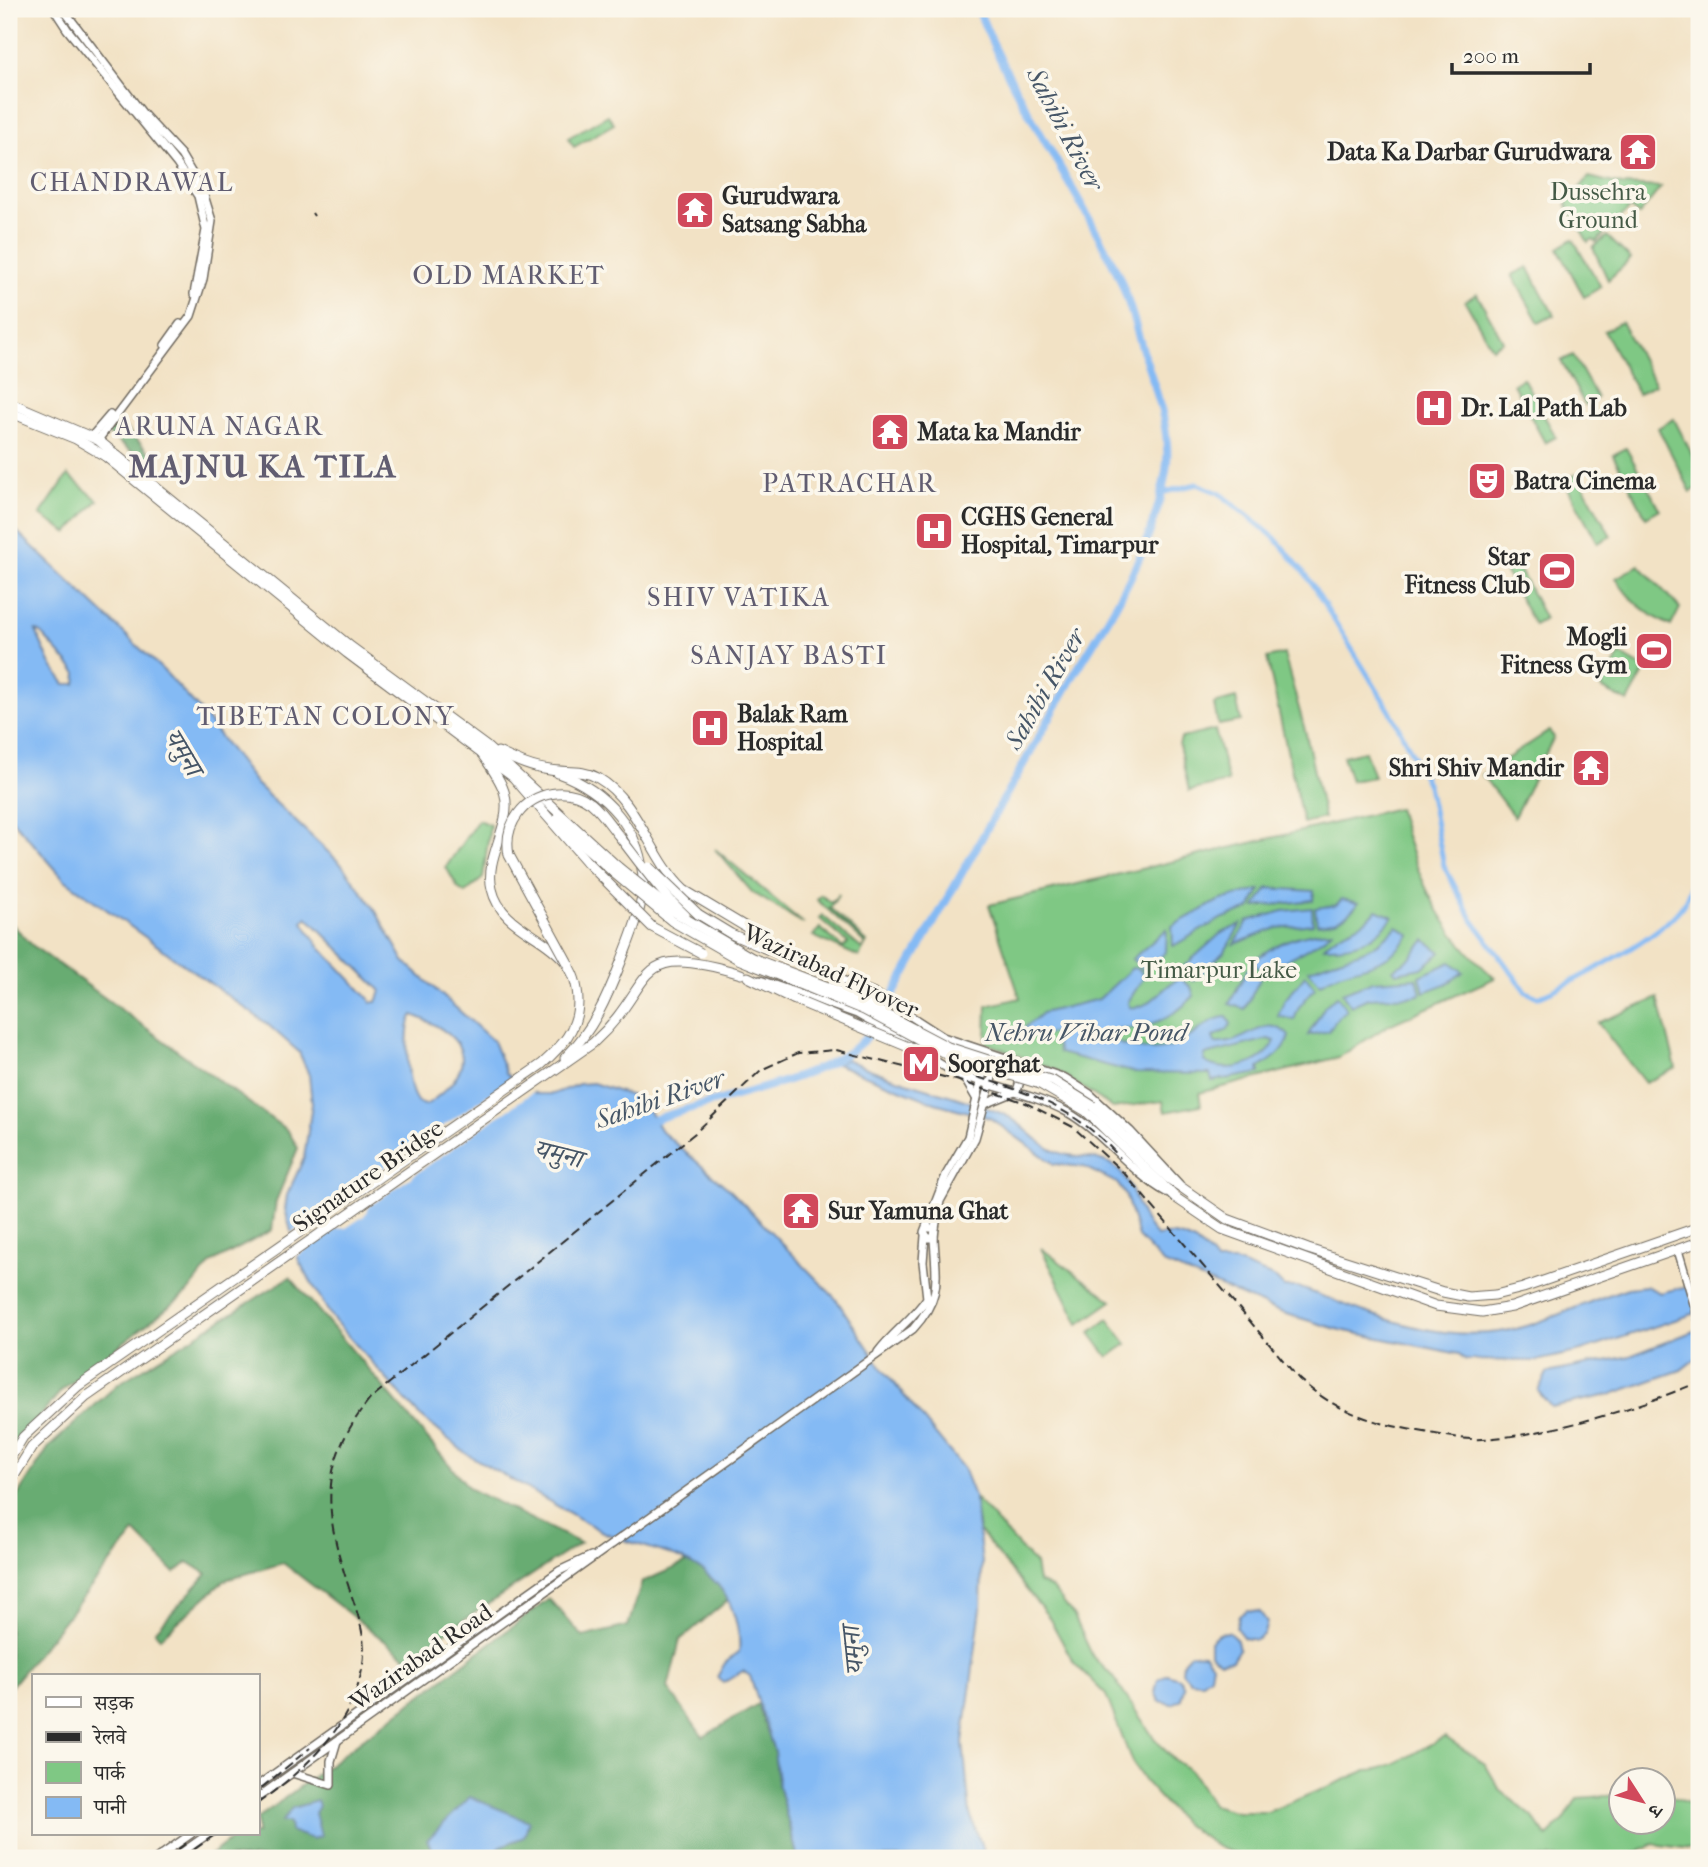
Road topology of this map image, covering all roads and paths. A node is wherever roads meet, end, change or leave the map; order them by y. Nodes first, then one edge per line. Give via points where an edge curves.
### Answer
1 (54, 9) edge
2 (63, 9) edge
3 (9, 402) edge
4 (9, 412) edge
5 (95, 438) junction
6 (485, 750) junction
7 (550, 770) junction
8 (541, 808) junction
9 (612, 828) junction
10 (616, 870) junction
11 (710, 935) junction
12 (699, 957) junction
13 (569, 965) junction
14 (816, 969) junction
15 (745, 975) junction
16 (943, 1037) junction
17 (967, 1045) junction
18 (988, 1053) junction
19 (998, 1056) junction
20 (954, 1058) junction
21 (932, 1059) junction
22 (1026, 1063) junction
23 (551, 1071) junction
24 (953, 1071) junction
25 (981, 1080) junction
26 (990, 1083) junction
27 (1017, 1091) junction
28 (981, 1103) junction
29 (1089, 1108) junction
30 (1164, 1179) junction
31 (1182, 1188) junction
32 (1176, 1198) junction
33 (1699, 1227) edge
34 (929, 1231) junction
35 (1699, 1242) edge
36 (1679, 1255) junction
37 (1699, 1321) edge
38 (876, 1355) junction
39 (9, 1460) edge
40 (9, 1484) edge
41 (608, 1548) junction
42 (337, 1741) junction
43 (292, 1773) junction
44 (259, 1785) edge
45 (259, 1797) edge
46 (188, 1836) edge
47 (205, 1836) edge
48 (157, 1858) edge
49 (174, 1858) edge

1 - 5 main road via 177,164 198,196 206,222 187,314
2 - 5 main road via 143,114 181,155 203,192 212,221 203,279 191,316
3 - 5 highway
4 - 6 highway via 105,456 346,653
5 - 6 highway
6 - 7 highway
6 - 8 highway
6 - 10 highway, Wazirabad Flyover
6 - 13 highway, bridge via 506,804 492,863 493,893 505,914 546,941
7 - 14 highway via 586,773 603,781 628,807 684,890
7 - 23 highway via 585,784 606,800 627,829 639,860 642,895 617,973 593,1025
8 - 10 highway, Wazirabad Flyover
8 - 12 highway, bridge via 652,927
9 - 11 highway, bridge via 665,895
9 - 13 highway, Signature Bridge, bridge via 585,799 556,793 526,806 509,832 511,862
9 - 14 highway, bridge via 698,914 731,934
10 - 11 highway, Wazirabad Flyover, bridge
10 - 20 highway, Wazirabad Flyover, bridge via 660,913 706,942 864,1010
11 - 29 highway, Wazirabad Flyover, bridge via 752,958 849,995 948,1047 1053,1081
12 - 15 highway
12 - 23 highway via 656,967 600,1036
13 - 39 highway, Signature Bridge via 578,990 577,1015 565,1041 542,1064 78,1386 23,1437
14 - 16 main road via 878,995
15 - 20 highway, bridge via 906,1046
15 - 21 main road via 867,1020
16 - 17 main road
16 - 21 main road
17 - 18 main road
17 - 24 main road
18 - 19 main road
18 - 25 main road, Wazirabad Road
19 - 22 main road
19 - 26 main road, Wazirabad Road
20 - 29 highway, Wazirabad Flyover, bridge via 1040,1084
21 - 24 main road
22 - 27 main road
22 - 31 main road via 1065,1078 1090,1094
23 - 40 highway, Signature Bridge via 86,1397 32,1447
24 - 25 main road
24 - 28 main road
25 - 26 main road
25 - 28 main road, Wazirabad Road
26 - 27 main road
26 - 28 main road, Wazirabad Road
27 - 28 main road
27 - 32 main road via 1083,1123 1150,1183
28 - 34 main road, Wazirabad Road via 970,1148
29 - 30 highway, Wazirabad Flyover
30 - 31 highway, Wazirabad Flyover
30 - 32 highway, Wazirabad Flyover
31 - 33 highway, Wazirabad Flyover via 1227,1219 1308,1249 1468,1297 1523,1288
32 - 36 highway, Wazirabad Flyover via 1234,1234 1436,1306 1466,1312 1512,1307
34 - 38 main road, Wazirabad Road via 923,1262 927,1298
34 - 38 main road, Wazirabad Road via 934,1237 937,1266 933,1303 920,1322
35 - 36 highway, Wazirabad Flyover
36 - 37 main road
38 - 41 main road, Wazirabad Road
41 - 42 main road, Wazirabad Road
41 - 44 main road, Wazirabad Road via 559,1571
42 - 43 main road, Wazirabad Road
42 - 43 main road via 331,1785
43 - 45 main road, Wazirabad Road
46 - 48 main road
47 - 49 main road

